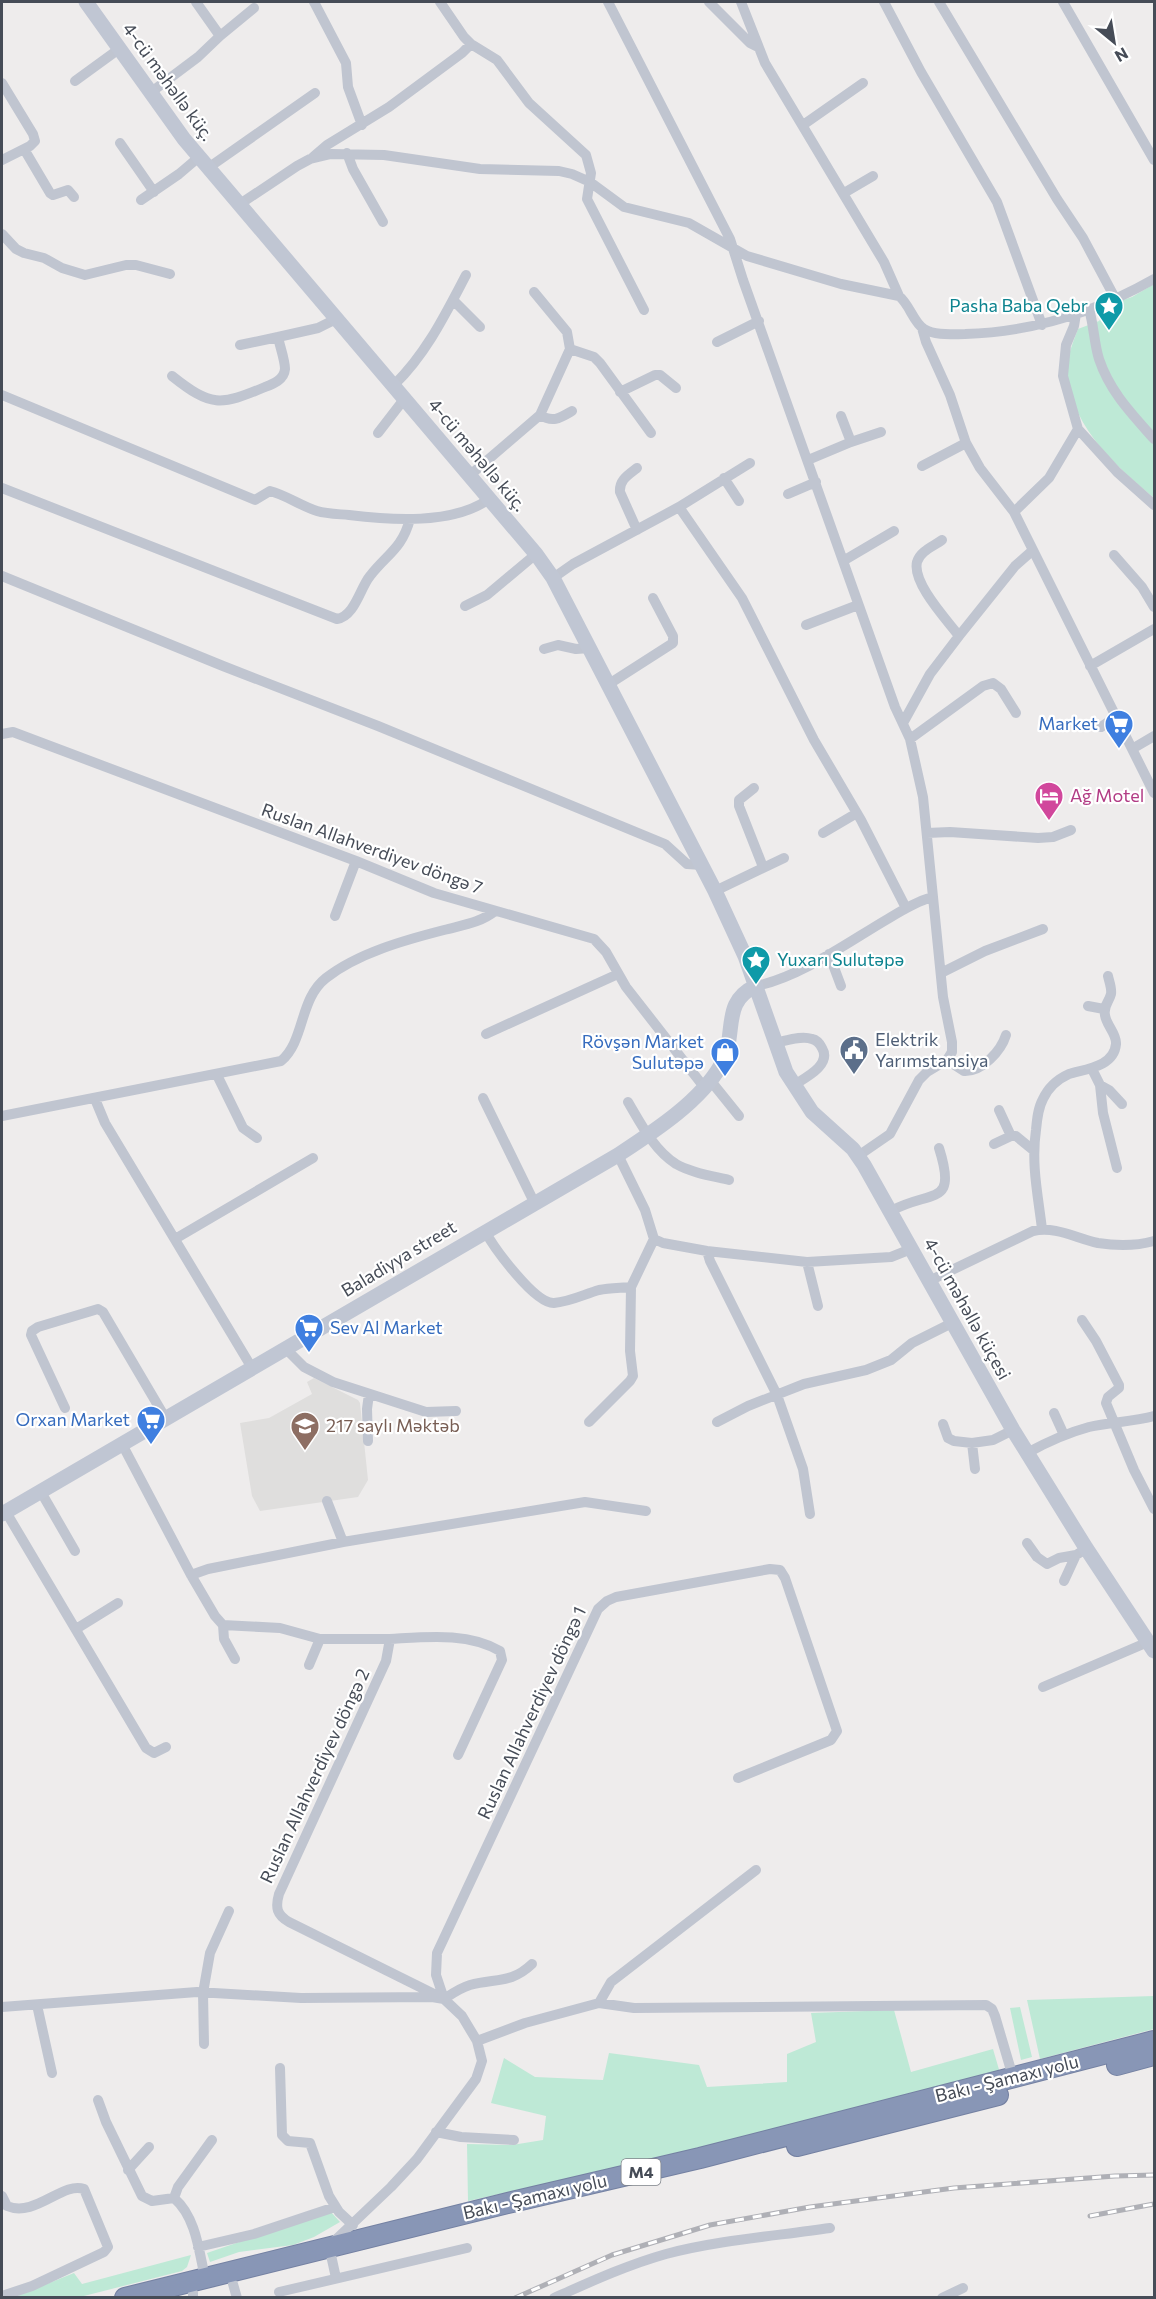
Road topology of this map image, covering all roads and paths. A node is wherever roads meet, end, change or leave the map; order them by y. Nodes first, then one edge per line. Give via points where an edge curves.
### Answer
1 (86, 2) edge
2 (196, 2) edge
3 (314, 2) edge
4 (440, 2) edge
5 (608, 2) edge
6 (709, 2) edge
7 (741, 2) edge
8 (884, 2) edge
9 (939, 2) edge
10 (1063, 2) edge
11 (254, 8) dead end
12 (220, 36) junction
13 (471, 44) junction
14 (759, 47) junction
15 (119, 49) junction
16 (75, 81) dead end
17 (2, 83) edge
18 (863, 83) dead end
19 (150, 93) junction
20 (315, 93) dead end
21 (362, 125) junction
22 (803, 125) junction
23 (120, 143) dead end
24 (24, 149) junction
25 (347, 153) junction
26 (310, 159) junction
27 (2, 160) edge
28 (1155, 160) edge
29 (203, 162) junction
30 (873, 176) dead end
31 (590, 182) junction
32 (154, 192) junction
33 (844, 193) junction
34 (75, 197) dead end
35 (141, 200) dead end
36 (240, 204) junction
37 (383, 222) dead end
38 (2, 234) edge
39 (734, 250) junction
40 (170, 274) dead end
41 (466, 275) dead end
42 (1155, 279) edge
43 (534, 292) dead end
44 (899, 296) junction
45 (1115, 298) junction
46 (453, 300) junction
47 (1089, 309) junction
48 (644, 310) dead end
49 (1076, 314) junction
50 (336, 319) junction
51 (759, 321) junction
52 (1042, 325) junction
53 (480, 327) dead end
54 (922, 328) junction
55 (278, 337) junction
56 (717, 342) dead end
57 (240, 345) dead end
58 (570, 349) junction
59 (172, 376) dead end
60 (394, 385) junction
61 (676, 388) dead end
62 (620, 392) junction
63 (2, 395) edge
64 (405, 398) junction
65 (572, 411) dead end
66 (540, 415) junction
67 (841, 416) dead end
68 (1078, 429) junction
69 (882, 432) dead end
70 (378, 433) dead end
71 (651, 433) dead end
72 (1155, 439) edge
73 (851, 442) junction
74 (966, 443) junction
75 (808, 460) junction
76 (750, 463) dead end
77 (922, 466) dead end
78 (637, 468) dead end
79 (469, 476) junction
80 (724, 478) junction
81 (816, 482) junction
82 (2, 488) edge
83 (788, 494) dead end
84 (489, 499) junction
85 (739, 501) dead end
86 (1155, 505) edge
87 (679, 507) junction
88 (1014, 512) junction
89 (410, 519) junction
90 (637, 530) junction
91 (894, 531) dead end
92 (942, 540) dead end
93 (1032, 551) junction
94 (536, 554) junction
95 (1114, 555) dead end
96 (843, 561) junction
97 (2, 576) edge
98 (553, 578) junction
99 (653, 598) dead end
100 (858, 605) junction
101 (465, 606) dead end
102 (1155, 606) edge
103 (806, 625) dead end
104 (1155, 628) edge
105 (959, 636) junction
106 (590, 648) junction
107 (544, 650) dead end
108 (1090, 666) junction
109 (609, 684) junction
110 (1016, 713) dead end
111 (1116, 717) junction
112 (903, 723) junction
113 (1101, 727) dead end
114 (2, 732) edge
115 (1155, 736) edge
116 (910, 739) junction
117 (1132, 749) junction
118 (753, 788) dead end
119 (1155, 793) edge
120 (857, 813) junction
121 (1071, 830) dead end
122 (823, 833) dead end
123 (927, 833) junction
124 (784, 858) dead end
125 (356, 861) junction
126 (702, 865) junction
127 (763, 867) junction
128 (715, 891) junction
129 (932, 897) junction
130 (906, 908) junction
131 (495, 911) junction
132 (335, 916) dead end
133 (1043, 929) dead end
134 (829, 954) junction
135 (941, 973) junction
136 (618, 974) junction
137 (1108, 976) dead end
138 (756, 986) junction
139 (841, 986) dead end
140 (1088, 1006) dead end
141 (1104, 1009) junction
142 (486, 1034) dead end
143 (1006, 1035) dead end
144 (775, 1043) junction
145 (947, 1060) junction
146 (1092, 1069) junction
147 (217, 1075) junction
148 (707, 1084) junction
149 (794, 1085) junction
150 (1100, 1085) junction
151 (483, 1098) dead end
152 (95, 1099) junction
153 (628, 1102) dead end
154 (1122, 1104) dead end
155 (999, 1110) dead end
156 (2, 1116) edge
157 (739, 1116) dead end
158 (648, 1135) junction
159 (1011, 1136) junction
160 (256, 1138) dead end
161 (994, 1144) dead end
162 (939, 1148) dead end
163 (1033, 1149) junction
164 (618, 1155) junction
165 (858, 1156) junction
166 (313, 1158) dead end
167 (1118, 1168) dead end
168 (729, 1180) dead end
169 (534, 1202) junction
170 (891, 1211) junction
171 (1042, 1229) junction
172 (484, 1232) junction
173 (175, 1239) junction
174 (654, 1239) junction
175 (1155, 1241) edge
176 (911, 1249) junction
177 (707, 1251) junction
178 (807, 1262) junction
179 (929, 1281) junction
180 (631, 1287) junction
181 (818, 1306) dead end
182 (1082, 1320) dead end
183 (952, 1323) junction
184 (286, 1349) junction
185 (252, 1368) junction
186 (369, 1394) junction
187 (777, 1395) junction
188 (65, 1408) dead end
189 (456, 1411) dead end
190 (1054, 1413) dead end
191 (1155, 1416) edge
192 (166, 1419) junction
193 (589, 1422) dead end
194 (717, 1422) dead end
195 (943, 1424) dead end
196 (1114, 1424) junction
197 (1013, 1430) junction
198 (1064, 1435) junction
199 (368, 1440) dead end
200 (972, 1443) junction
201 (122, 1444) junction
202 (1027, 1453) junction
203 (975, 1469) dead end
204 (41, 1492) junction
205 (327, 1501) dead end
206 (1155, 1509) edge
207 (646, 1511) dead end
208 (4, 1513) edge
209 (810, 1514) dead end
210 (344, 1542) junction
211 (1027, 1543) dead end
212 (75, 1551) dead end
213 (1081, 1552) junction
214 (191, 1575) junction
215 (1064, 1581) dead end
216 (118, 1604) dead end
217 (223, 1625) junction
218 (76, 1629) junction
219 (320, 1639) junction
220 (390, 1639) junction
221 (1151, 1647) edge
222 (235, 1659) dead end
223 (309, 1665) dead end
224 (1043, 1687) dead end
225 (166, 1748) dead end
226 (458, 1755) dead end
227 (738, 1778) dead end
228 (756, 1870) dead end
229 (229, 1911) dead end
230 (532, 1964) dead end
231 (203, 1993) junction
232 (444, 1999) junction
233 (599, 2003) junction
234 (37, 2006) junction
235 (2, 2007) edge
236 (477, 2041) junction
237 (1155, 2041) edge
238 (204, 2044) dead end
239 (1155, 2055) edge
240 (280, 2068) dead end
241 (52, 2073) dead end
242 (1013, 2077) junction
243 (98, 2100) dead end
244 (436, 2132) junction
245 (212, 2140) dead end
246 (514, 2140) dead end
247 (149, 2147) dead end
248 (128, 2170) junction
249 (2, 2196) edge
250 (174, 2198) junction
251 (335, 2207) junction
252 (352, 2225) junction
253 (830, 2228) dead end
254 (198, 2247) junction
255 (467, 2248) dead end
256 (332, 2262) junction
257 (205, 2278) junction
258 (963, 2288) dead end
259 (235, 2291) edge
260 (279, 2292) dead end
261 (2, 2295) edge
262 (188, 2296) edge
263 (125, 2298) edge
264 (554, 2298) edge
265 (942, 2298) edge

1 - 15 street, 4-cü məhəllə küç.
2 - 12 street
3 - 21 street via 346,63 348,87
4 - 13 street
5 - 39 street
6 - 14 street
7 - 14 street
8 - 52 street via 997,202
9 - 45 street via 1083,238
10 - 28 street
11 - 12 street
12 - 19 street
13 - 21 street
13 - 31 street via 497,60 529,103 579,147 590,164
14 - 22 street
15 - 16 street
15 - 19 street, 4-cü məhəllə küç.
17 - 24 street via 35,138 34,144
18 - 22 street
19 - 29 street, 4-cü məhəllə küç.
20 - 29 street
21 - 26 street
22 - 33 street
23 - 32 street
24 - 27 street
24 - 34 street via 50,193 69,190
25 - 26 street
25 - 31 street via 480,169 559,171
25 - 37 street
26 - 36 street
29 - 32 street
29 - 36 street, 4-cü məhəllə küç.
30 - 33 street
31 - 39 street via 624,207 689,223
31 - 48 street via 590,207
32 - 35 street
33 - 44 street
36 - 50 street, 4-cü məhəllə küç.
38 - 40 street via 24,254 85,275 126,265
39 - 44 street via 841,284
39 - 51 street
41 - 46 street
42 - 45 street
43 - 58 street via 567,332
44 - 54 street
45 - 47 street
46 - 53 street
46 - 60 street via 430,341
47 - 49 street
47 - 72 street via 1099,360 1110,384
49 - 52 street
49 - 68 street via 1066,345 1063,376
50 - 55 street via 318,328
50 - 60 street, 4-cü məhəllə küç.
51 - 56 street
51 - 75 street
52 - 54 street via 961,334 939,334
54 - 74 street
55 - 57 street
55 - 59 street via 285,370 282,378 233,401 194,393
58 - 62 street via 594,357
58 - 66 street
60 - 64 street, 4-cü məhəllə küç.
61 - 62 street via 655,375
62 - 71 street
63 - 89 street via 255,500 270,491 318,511
64 - 70 street
64 - 79 street, 4-cü məhəllə küç.
65 - 66 street via 554,420
66 - 79 street
67 - 73 street
68 - 86 street via 1117,472
68 - 88 street via 1050,478
69 - 73 street
73 - 75 street
74 - 77 street
74 - 88 street
75 - 81 street
76 - 80 street
78 - 90 street via 619,487
79 - 84 street, 4-cü məhəllə küç.
80 - 85 street
80 - 87 street
81 - 83 street
81 - 96 street
82 - 89 street via 337,619 344,618 372,574 398,546
84 - 89 street via 454,514
84 - 94 street, 4-cü məhəllə küç.
87 - 90 street
87 - 120 street via 742,598 814,740
88 - 93 street
90 - 98 street
91 - 96 street
92 - 105 street via 921,554 917,574 922,587
93 - 105 street via 1015,566
93 - 108 street
94 - 98 street, 4-cü məhəllə küç.
94 - 101 street via 487,595
95 - 102 street
96 - 100 street
97 - 126 street via 665,844 687,864
98 - 106 street, 4-cü məhəllə küç.
99 - 109 street via 673,643
100 - 103 street
100 - 112 street
104 - 108 street
105 - 112 street via 930,674
106 - 107 street via 558,645
106 - 109 street, 4-cü məhəllə küç.
108 - 111 street
109 - 126 street, 4-cü məhəllə küç.
110 - 116 street via 1001,688 993,684 983,686
111 - 113 street
111 - 117 street
112 - 116 street
114 - 125 street, Ruslan Allahverdiyev döngə 7 via 13,732
115 - 117 street
116 - 123 street
117 - 119 street
118 - 127 street via 739,800
120 - 122 street
120 - 130 street
121 - 123 street via 1038,838
123 - 129 street
124 - 127 street
125 - 131 street, Ruslan Allahverdiyev döngə 7 via 434,893
125 - 132 street
126 - 128 street, 4-cü məhəllə küç.
127 - 128 street
128 - 138 street, 4-cü məhəllə küç.
129 - 130 street
129 - 135 street
130 - 134 street
131 - 136 street, Ruslan Allahverdiyev döngə 7 via 594,939
131 - 147 street via 480,920 407,940 340,969 317,986 310,997 286,1056 274,1064
133 - 135 street
134 - 138 street via 775,981
134 - 139 street
135 - 145 street via 952,1042
136 - 142 street
136 - 148 street, Ruslan Allahverdiyev döngə 7
137 - 141 street via 1111,994
138 - 144 street, 4-cü məhəllə küçesi
138 - 148 street, Baladiyya street via 737,999 728,1050
140 - 141 street
141 - 146 street via 1116,1046
143 - 145 street via 997,1053 976,1069 964,1071
144 - 149 street, 4-cü məhəllə küçesi
144 - 149 street via 813,1039 825,1052 819,1068
145 - 165 street via 919,1080 890,1134
146 - 150 street
146 - 163 street via 1070,1074 1049,1088 1039,1109
147 - 152 street
147 - 160 street via 243,1128
148 - 157 street, Ruslan Allahverdiyev döngə 7
148 - 158 street, Baladiyya street
149 - 165 street, 4-cü məhəllə küçesi via 812,1112
150 - 154 street
150 - 167 street via 1103,1113
151 - 169 street
152 - 156 street
152 - 173 street via 105,1123
153 - 158 street
155 - 159 street
158 - 164 street, Baladiyya street
158 - 168 street via 675,1163
159 - 161 street
159 - 163 street
162 - 170 street via 946,1170 942,1191
163 - 171 street
164 - 169 street, Baladiyya street
164 - 174 street via 645,1210
165 - 170 street, 4-cü məhəllə küçesi
166 - 173 street
169 - 172 street, Baladiyya street
170 - 176 street, 4-cü məhəllə küçesi
171 - 175 street via 1099,1243
171 - 179 street
172 - 180 street via 538,1297 548,1303 602,1289
172 - 184 street, Baladiyya street
173 - 185 street
174 - 177 street
174 - 180 street
176 - 178 street via 891,1257
176 - 179 street, 4-cü məhəllə küçesi
177 - 178 street
177 - 187 street
178 - 181 street
179 - 183 street, 4-cü məhəllə küçesi
180 - 193 street via 633,1376
182 - 196 street via 1119,1385 1106,1403
183 - 187 street via 912,1343 891,1360
183 - 197 street, 4-cü məhəllə küçesi
184 - 185 street, Baladiyya street
184 - 186 street via 316,1375
185 - 192 street, Baladiyya street
186 - 189 street via 426,1412
186 - 199 street
187 - 194 street
187 - 209 street via 803,1469
188 - 192 street via 32,1331 98,1309
190 - 198 street
191 - 196 street
192 - 201 street, Baladiyya street
195 - 200 street via 948,1438
196 - 198 street
196 - 206 street
197 - 200 street via 993,1440
197 - 202 street, 4-cü məhəllə küçesi
198 - 202 street
200 - 203 street
201 - 204 street, Baladiyya street
201 - 214 street
202 - 213 street, 4-cü məhəllə küçesi
204 - 208 street, Baladiyya street
204 - 212 street
205 - 210 street
207 - 210 street via 585,1502
208 - 218 street
210 - 214 street
211 - 213 street via 1047,1564
213 - 215 street
213 - 221 street, 4-cü məhəllə küçesi
214 - 217 street
216 - 218 street
217 - 219 street, Ruslan Allahverdiyev döngə 2 via 280,1628
217 - 222 street via 224,1639
218 - 225 street via 146,1748 154,1753
219 - 220 street, Ruslan Allahverdiyev döngə 2
219 - 223 street
220 - 226 street via 453,1638 500,1651 502,1660
220 - 232 street, Ruslan Allahverdiyev döngə 2 via 386,1661 279,1894 277,1910 289,1922
221 - 224 street
227 - 232 street, Ruslan Allahverdiyev döngə 1 via 831,1740 837,1731 780,1570 607,1601 598,1609 437,1953 436,1975
228 - 233 street via 612,1982
229 - 231 street via 210,1953
230 - 232 street via 512,1978 470,1985
231 - 232 street
231 - 234 street
231 - 238 street
232 - 236 street, Ruslan Allahverdiyev döngə 2 via 462,2016
233 - 236 street via 514,2026
233 - 242 street via 634,2008 986,2005 995,2016
234 - 235 street
234 - 241 street
236 - 244 street, Ruslan Allahverdiyev döngə 2 via 482,2061 476,2079
237 - 242 highway, Bakı - Şamaxı yolu / M4
239 - 256 highway, Bakı - Şamaxı yolu / M4
240 - 251 street via 282,2135 288,2141 310,2143
242 - 256 highway, Bakı - Şamaxı yolu / M4 via 523,2199
243 - 248 street
244 - 246 street
244 - 252 street, Ruslan Allahverdiyev döngə 2 via 392,2187
245 - 250 street
247 - 248 street
248 - 250 street via 142,2196 152,2200
249 - 261 street via 7,2206 15,2210 73,2189 84,2189 108,2247 32,2286
250 - 254 street via 188,2214
251 - 252 street
251 - 254 street via 254,2234
252 - 256 street, Ruslan Allahverdiyev döngə 2 via 332,2242
253 - 264 street via 665,2254
254 - 257 street
255 - 256 street
256 - 257 highway, Bakı - Şamaxı yolu / M4
256 - 259 highway, Bakı - Şamaxı yolu / M4
256 - 260 street
257 - 263 highway, Bakı - Şamaxı yolu / M4
258 - 265 street
259 - 262 highway, Bakı - Şamaxı yolu / M4

